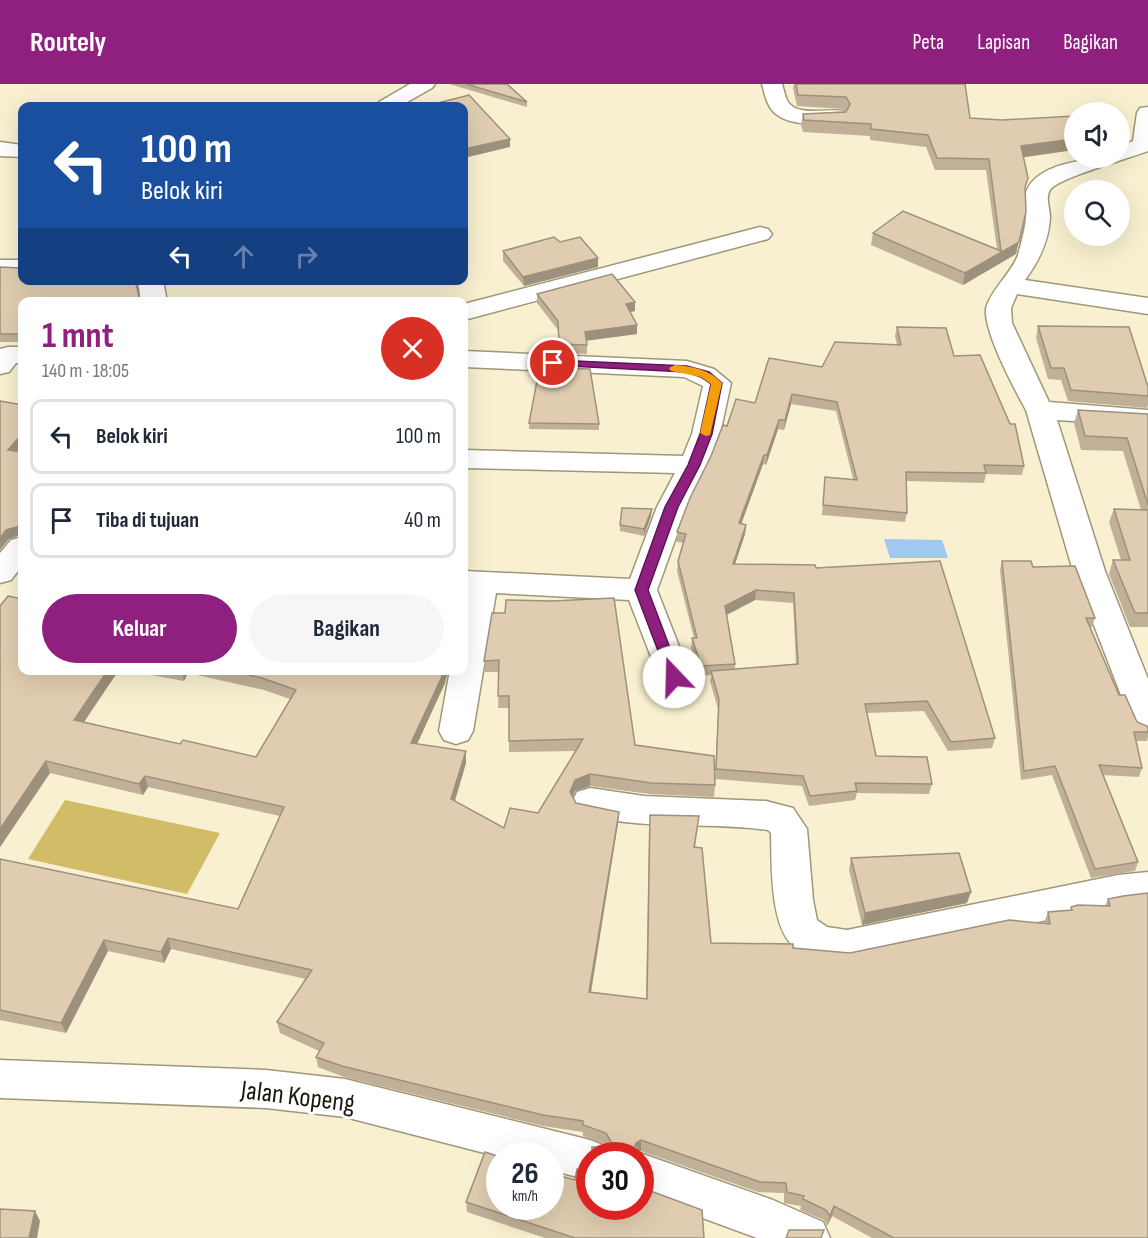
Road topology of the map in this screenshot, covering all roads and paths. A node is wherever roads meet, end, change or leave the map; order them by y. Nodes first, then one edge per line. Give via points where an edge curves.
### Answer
1 (425, 84) edge
2 (772, 84) edge
3 (393, 102) edge
4 (1148, 113) edge
5 (836, 116) edge
6 (1145, 148) edge
7 (0, 149) edge
8 (18, 151) edge
9 (1130, 152) edge
10 (1078, 168) edge
11 (760, 234) dead end
12 (0, 267) edge
13 (18, 267) edge
14 (1009, 285) junction
15 (1148, 306) edge
16 (468, 311) edge
17 (468, 359) edge
18 (1040, 410) junction
19 (1148, 418) edge
20 (468, 459) edge
21 (694, 465) junction
22 (474, 582) edge
23 (641, 590) junction
24 (468, 661) edge
25 (466, 675) edge
26 (674, 677) dead end
27 (1146, 709) edge
28 (456, 731) dead end
29 (590, 802) dead end
30 (1148, 888) edge
31 (0, 1079) edge
32 (576, 1156) edge
33 (654, 1179) edge
34 (807, 1238) edge

1 - 3 street
2 - 5 street via 784,110
4 - 6 street
6 - 9 street
7 - 8 street
10 - 14 street via 1058,174 1040,186 1029,258
11 - 16 street
12 - 13 street
14 - 15 street
14 - 18 street via 998,308 999,323
17 - 21 street via 687,369 705,375 717,383 706,434
18 - 19 street
18 - 27 street via 1089,571
20 - 21 street
21 - 23 street via 672,507
22 - 23 street
22 - 24 street via 479,597
23 - 26 street
25 - 28 street
29 - 30 street via 644,810 780,818 789,829 795,919 809,937 832,946 859,944 1119,890
31 - 32 street, Jalan Kopeng via 266,1089 345,1098
33 - 34 street via 773,1221

